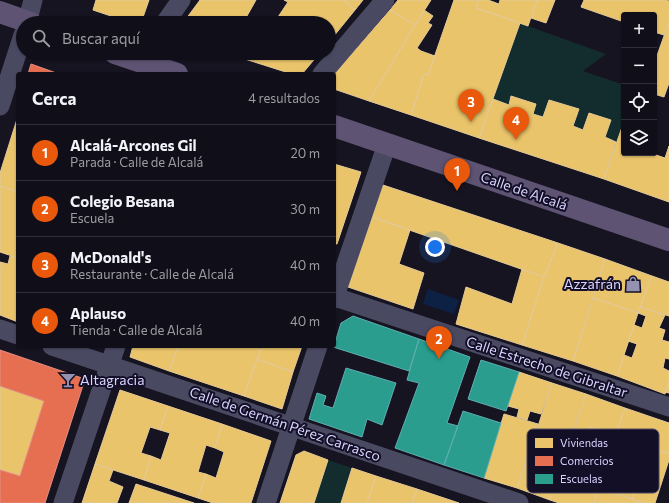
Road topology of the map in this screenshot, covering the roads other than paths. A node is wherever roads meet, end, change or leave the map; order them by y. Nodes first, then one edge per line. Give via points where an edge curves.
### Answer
1 (33, 0) edge
2 (181, 0) edge
3 (385, 0) edge
4 (0, 12) edge
5 (29, 16) edge
6 (170, 16) edge
7 (16, 20) edge
8 (336, 58) edge
9 (16, 59) edge
10 (147, 60) edge
11 (334, 60) edge
12 (173, 72) edge
13 (324, 72) edge
14 (0, 106) edge
15 (336, 127) edge
16 (387, 144) junction
17 (669, 240) edge
18 (336, 292) edge
19 (336, 299) edge
20 (0, 329) edge
21 (16, 334) edge
22 (58, 348) edge
23 (115, 348) edge
24 (317, 348) edge
25 (109, 365) junction
26 (669, 407) edge
27 (292, 427) junction
28 (63, 503) edge
29 (266, 503) edge
30 (519, 503) edge

1 - 5 street
2 - 6 street
3 - 8 street
4 - 7 main road
9 - 14 street
10 - 12 main road
11 - 13 street
15 - 16 main road, Calle de Alcalá
16 - 17 main road, Calle de Alcalá
16 - 18 street
19 - 26 street, Calle Estrecho de Gibraltar
20 - 21 street
22 - 25 street, Calle de Germán Pérez Carrasco
23 - 25 street
24 - 27 street
25 - 27 street, Calle de Germán Pérez Carrasco
25 - 28 street
27 - 29 street
27 - 30 street, Calle de Germán Pérez Carrasco

